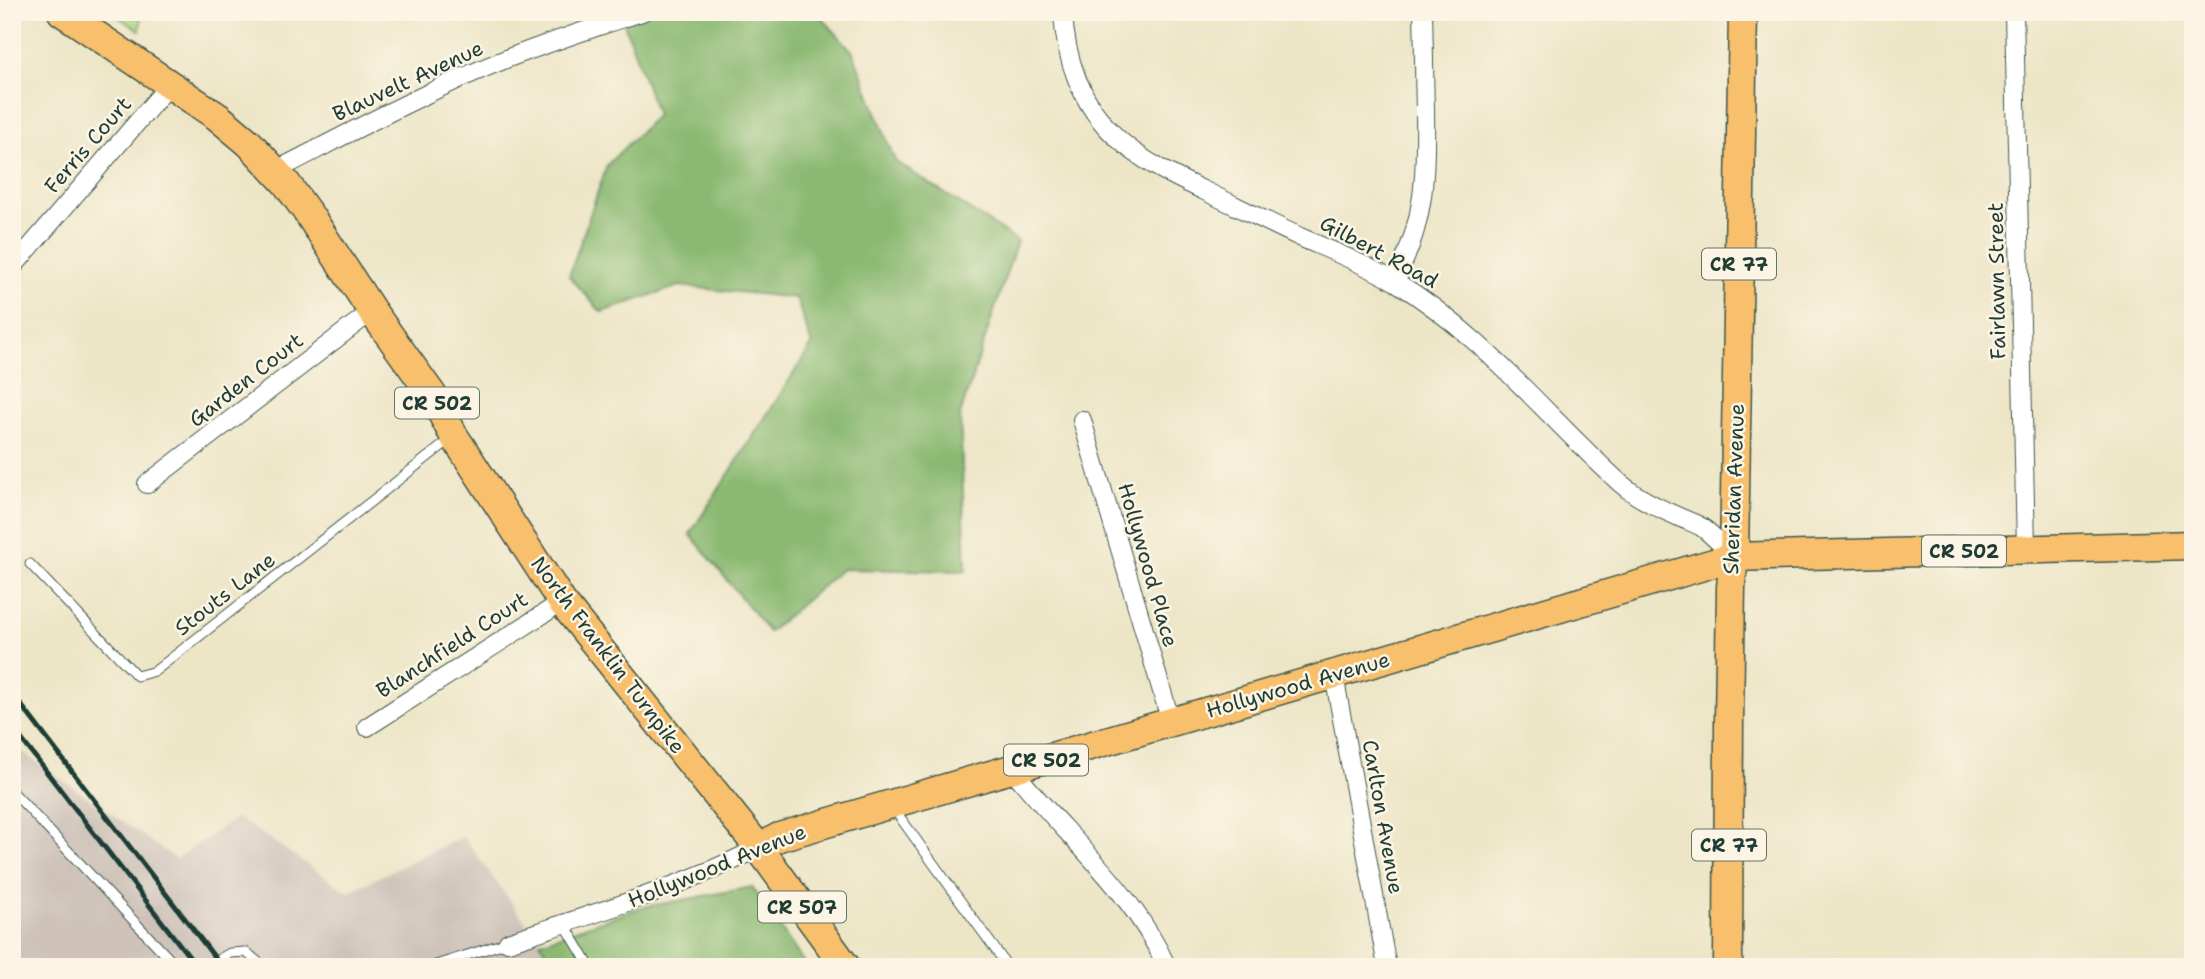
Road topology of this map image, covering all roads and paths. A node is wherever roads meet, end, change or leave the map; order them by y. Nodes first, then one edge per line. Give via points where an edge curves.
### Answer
1 (62, 12) edge
2 (642, 12) edge
3 (1063, 12) edge
4 (1423, 12) edge
5 (1743, 12) edge
6 (2014, 12) edge
7 (170, 84) junction
8 (275, 171) junction
9 (12, 268) edge
10 (1394, 281) junction
11 (372, 312) junction
12 (1082, 420) dead end
13 (454, 436) junction
14 (147, 484) dead end
15 (2193, 545) edge
16 (2026, 549) junction
17 (1734, 557) junction
18 (30, 564) dead end
19 (562, 602) junction
20 (1335, 675) junction
21 (1171, 722) junction
22 (368, 727) dead end
23 (1013, 770) junction
24 (12, 791) edge
25 (891, 805) junction
26 (759, 848) junction
27 (564, 923) junction
28 (508, 942) joint
29 (177, 967) edge
30 (206, 967) edge
31 (264, 967) edge
32 (430, 967) edge
33 (590, 967) edge
34 (846, 967) edge
35 (1008, 967) edge
36 (1167, 967) edge
37 (1387, 967) edge
38 (1728, 967) edge

1 - 7 main road, North Franklin Turnpike / CR 502
2 - 8 street, Blauvelt Avenue via 435,90
3 - 10 street, Gilbert Road via 1070,61 1080,88 1107,127 1134,153 1158,169
4 - 10 street via 1426,171 1414,236
5 - 17 main road, Sheridan Avenue / CR 77
6 - 16 street, Fairlawn Street
7 - 8 main road, North Franklin Turnpike / CR 502 via 218,117
7 - 9 street, Ferris Court
8 - 11 main road, North Franklin Turnpike / CR 502
10 - 17 street, Gilbert Road via 1472,338 1622,484 1649,504 1702,527
11 - 13 main road, North Franklin Turnpike / CR 502 via 433,396
11 - 14 street, Garden Court
12 - 21 street, Hollywood Place
13 - 18 lane, Stouts Lane via 155,671 137,676
13 - 19 main road, North Franklin Turnpike / CR 502
15 - 16 main road, Hollywood Avenue / CR 502
16 - 17 main road, Hollywood Avenue / CR 502
17 - 20 main road, Hollywood Avenue / CR 502
17 - 38 main road, Sheridan Avenue / CR 77
19 - 22 street, Blanchfield Court
19 - 26 main road, North Franklin Turnpike / CR 502
20 - 21 main road, Hollywood Avenue / CR 502
20 - 37 street, Carlton Avenue
21 - 23 main road, Hollywood Avenue / CR 502
23 - 25 main road, Hollywood Avenue / CR 502
23 - 36 street via 1119,889
24 - 29 lane
25 - 26 main road, Hollywood Avenue / CR 502 via 779,837
25 - 35 lane
26 - 27 street, Hollywood Avenue
26 - 34 main road, North Franklin Turnpike / CR 507
27 - 28 street, Hollywood Avenue
27 - 33 lane
28 - 32 lane, Hollywood Avenue
30 - 31 lane via 230,953 246,952

